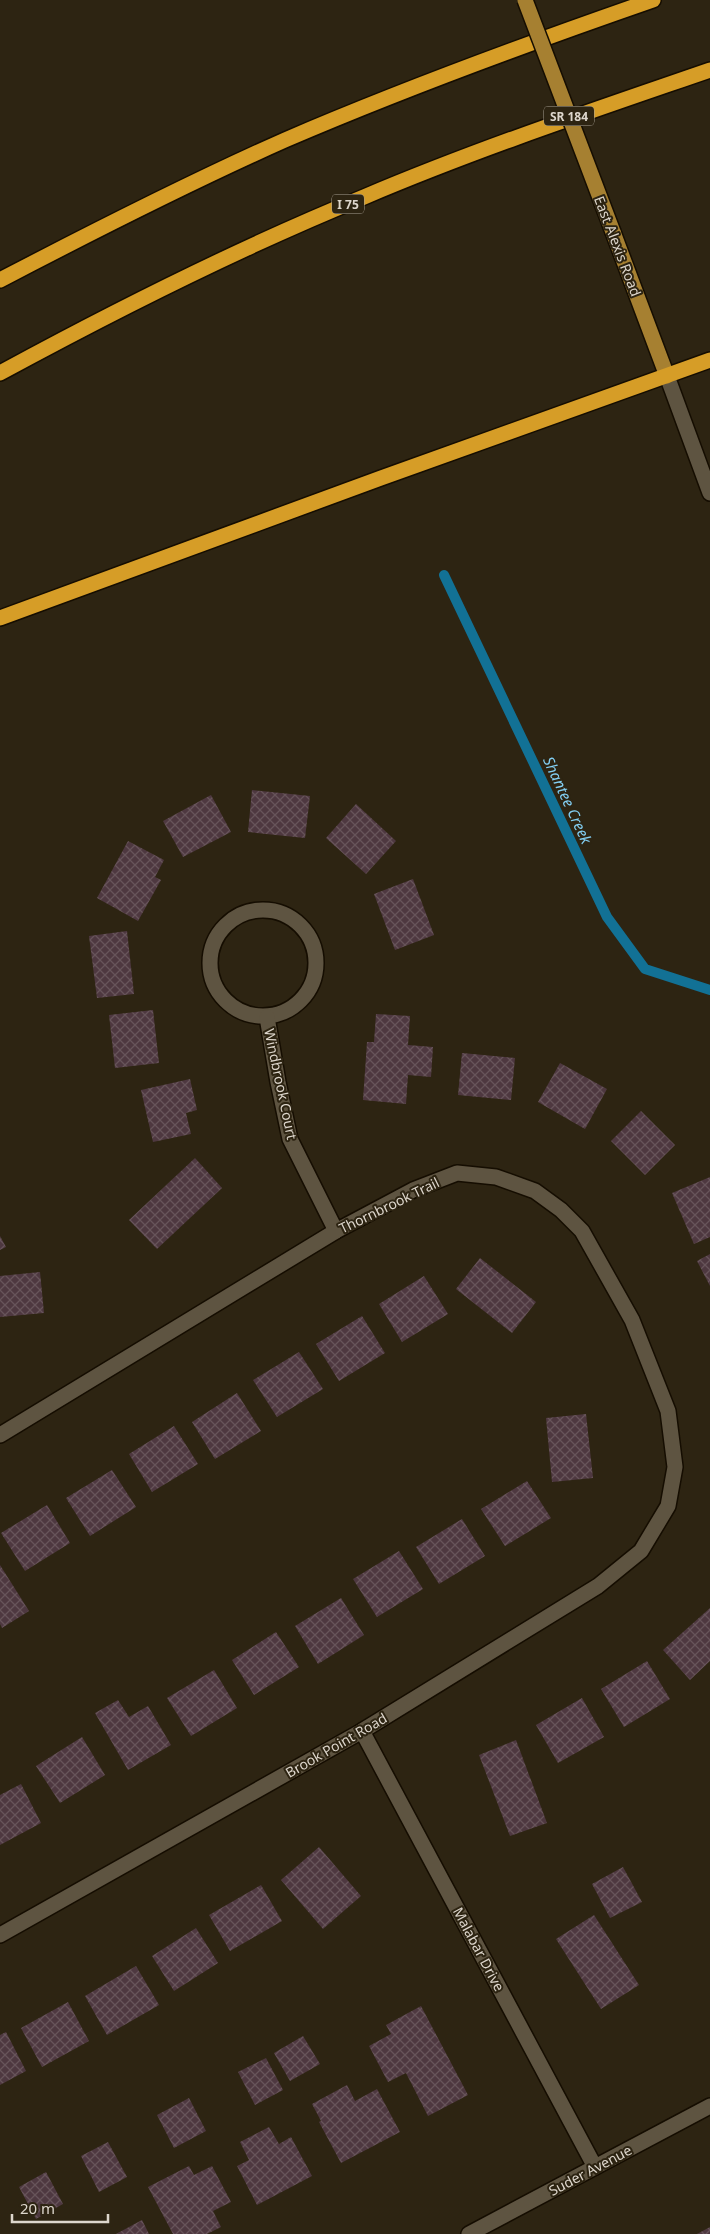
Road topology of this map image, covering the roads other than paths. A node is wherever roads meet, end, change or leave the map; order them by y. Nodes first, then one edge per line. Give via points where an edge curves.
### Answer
1 (525, 0) edge
2 (653, 0) edge
3 (710, 70) edge
4 (0, 280) edge
5 (710, 360) edge
6 (0, 372) edge
7 (667, 376) junction
8 (710, 493) edge
9 (0, 618) edge
10 (267, 1017) junction
11 (336, 1231) junction
12 (0, 1434) edge
13 (653, 1531) joint
14 (362, 1731) junction
15 (0, 1935) edge
16 (710, 2106) edge
17 (596, 2167) junction
18 (469, 2234) edge

1 - 7 main road, East Alexis Road / SR 184, bridge
2 - 4 highway via 490,58 285,141 128,214
3 - 6 highway, I 75 via 467,156 363,197 207,268
5 - 7 highway
7 - 8 street, East Alexis Road
7 - 9 highway
10 - 10 street, Windbrook Court via 250,1015 234,1008 220,996 212,980 209,962 212,945 220,930 234,918 250,911 268,910 299,924 310,938 316,955 310,989 299,1003 284,1013
10 - 11 street, Windbrook Court via 290,1138
11 - 12 street, Thornbrook Trail
11 - 13 street, Thornbrook Trail via 413,1190 457,1173 504,1179 535,1191 562,1210 582,1231 632,1320 668,1411 675,1467 668,1506
13 - 14 street, Brook Point Road via 641,1551 598,1586
14 - 15 street, Brook Point Road
14 - 17 street, Malabar Drive
16 - 17 street, Suder Avenue
17 - 18 street, Suder Avenue

